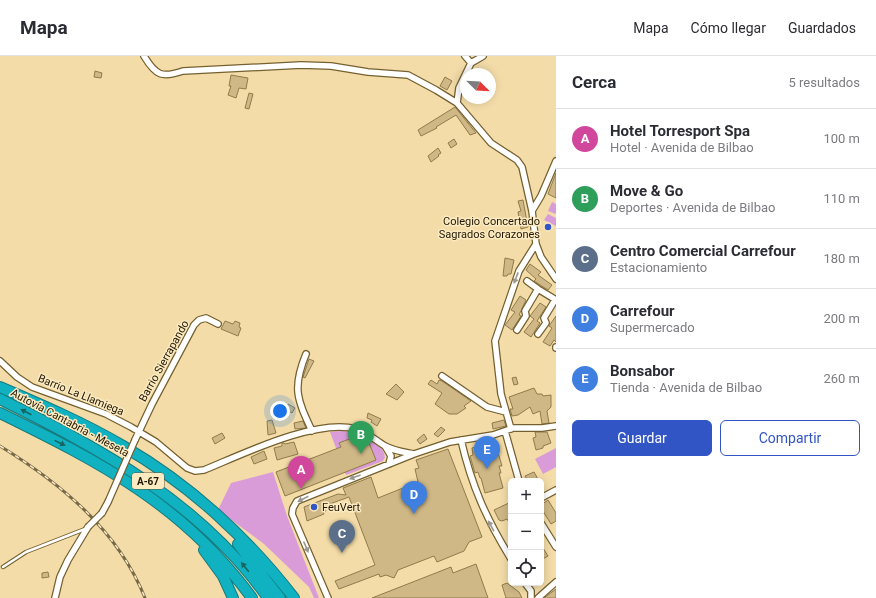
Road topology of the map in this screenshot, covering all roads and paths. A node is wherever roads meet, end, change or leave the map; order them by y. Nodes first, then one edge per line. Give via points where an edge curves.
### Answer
1 (144, 56) edge
2 (465, 56) edge
3 (483, 56) edge
4 (471, 63) junction
5 (457, 103) junction
6 (556, 161) edge
7 (532, 211) junction
8 (536, 244) junction
9 (556, 279) edge
10 (527, 281) dead end
11 (538, 289) junction
12 (555, 298) edge
13 (218, 324) dead end
14 (517, 330) dead end
15 (538, 334) dead end
16 (306, 354) dead end
17 (0, 361) edge
18 (442, 376) dead end
19 (0, 387) edge
20 (0, 399) edge
21 (506, 412) junction
22 (0, 414) edge
23 (556, 426) edge
24 (508, 430) junction
25 (139, 431) junction
26 (312, 431) junction
27 (461, 440) junction
28 (386, 448) junction
29 (414, 454) junction
30 (399, 460) junction
31 (389, 464) junction
32 (156, 467) junction
33 (518, 478) edge
34 (126, 480) junction
35 (556, 490) edge
36 (544, 496) edge
37 (86, 528) junction
38 (544, 528) edge
39 (556, 547) edge
40 (508, 554) edge
41 (3, 566) dead end
42 (556, 582) edge
43 (528, 586) edge
44 (531, 591) junction
45 (543, 592) junction
46 (55, 598) edge
47 (233, 598) edge
48 (252, 598) edge
49 (268, 598) edge
50 (280, 598) edge
51 (294, 598) edge
52 (328, 598) edge
53 (531, 598) edge
54 (538, 598) edge

1 - 5 street via 157,73 164,76 183,71 301,65 408,75
2 - 4 street
3 - 4 street
4 - 5 street via 459,88
5 - 7 street via 491,143 518,160 525,175
6 - 7 street
7 - 8 street
8 - 9 street via 541,257
8 -> 21 street via 514,280 495,341 501,394
10 - 11 street
11 - 12 street
11 - 14 street
12 - 15 street via 544,318 546,322
13 - 25 street, Barrio Sierrapando via 206,318 194,325
16 - 26 street via 298,373 298,395
17 - 25 street, Barrio La Llamiega via 16,377 32,387 106,414
18 - 21 street via 487,407
19 - 32 highway via 89,427
49 -> 20 highway, Autovía Cantabria - Meseta / A-67 via 220,540 163,492 86,443
21 - 24 street
22 -> 34 highway, Autovía Cantabria - Meseta / A-67 via 69,447
23 - 24 street
24 - 27 street
24 - 33 street
25 - 26 street via 187,468 195,471 204,470 262,445
25 - 37 street, Barrio Sierrapando, bridge via 102,513
26 - 28 street via 345,427 356,429
27 - 29 street
40 -> 27 street via 481,505
28 - 29 street
28 - 30 street
28 - 31 street via 391,456
29 - 30 street
30 - 31 street
31 -> 52 street via 299,499 294,506 292,514
32 - 50 highway via 230,535
32 - 51 highway via 184,487 225,523 261,559
34 - 47 highway via 202,548 223,576
34 - 48 highway, Autovía Cantabria - Meseta / A-67 via 159,502 189,528 220,559
35 - 36 street
37 - 41 lane via 26,552
37 - 46 street, Barrio Sierrapando via 63,572
38 - 39 street
42 - 45 street
43 - 44 street
44 - 45 street
44 - 53 street
45 - 54 street

